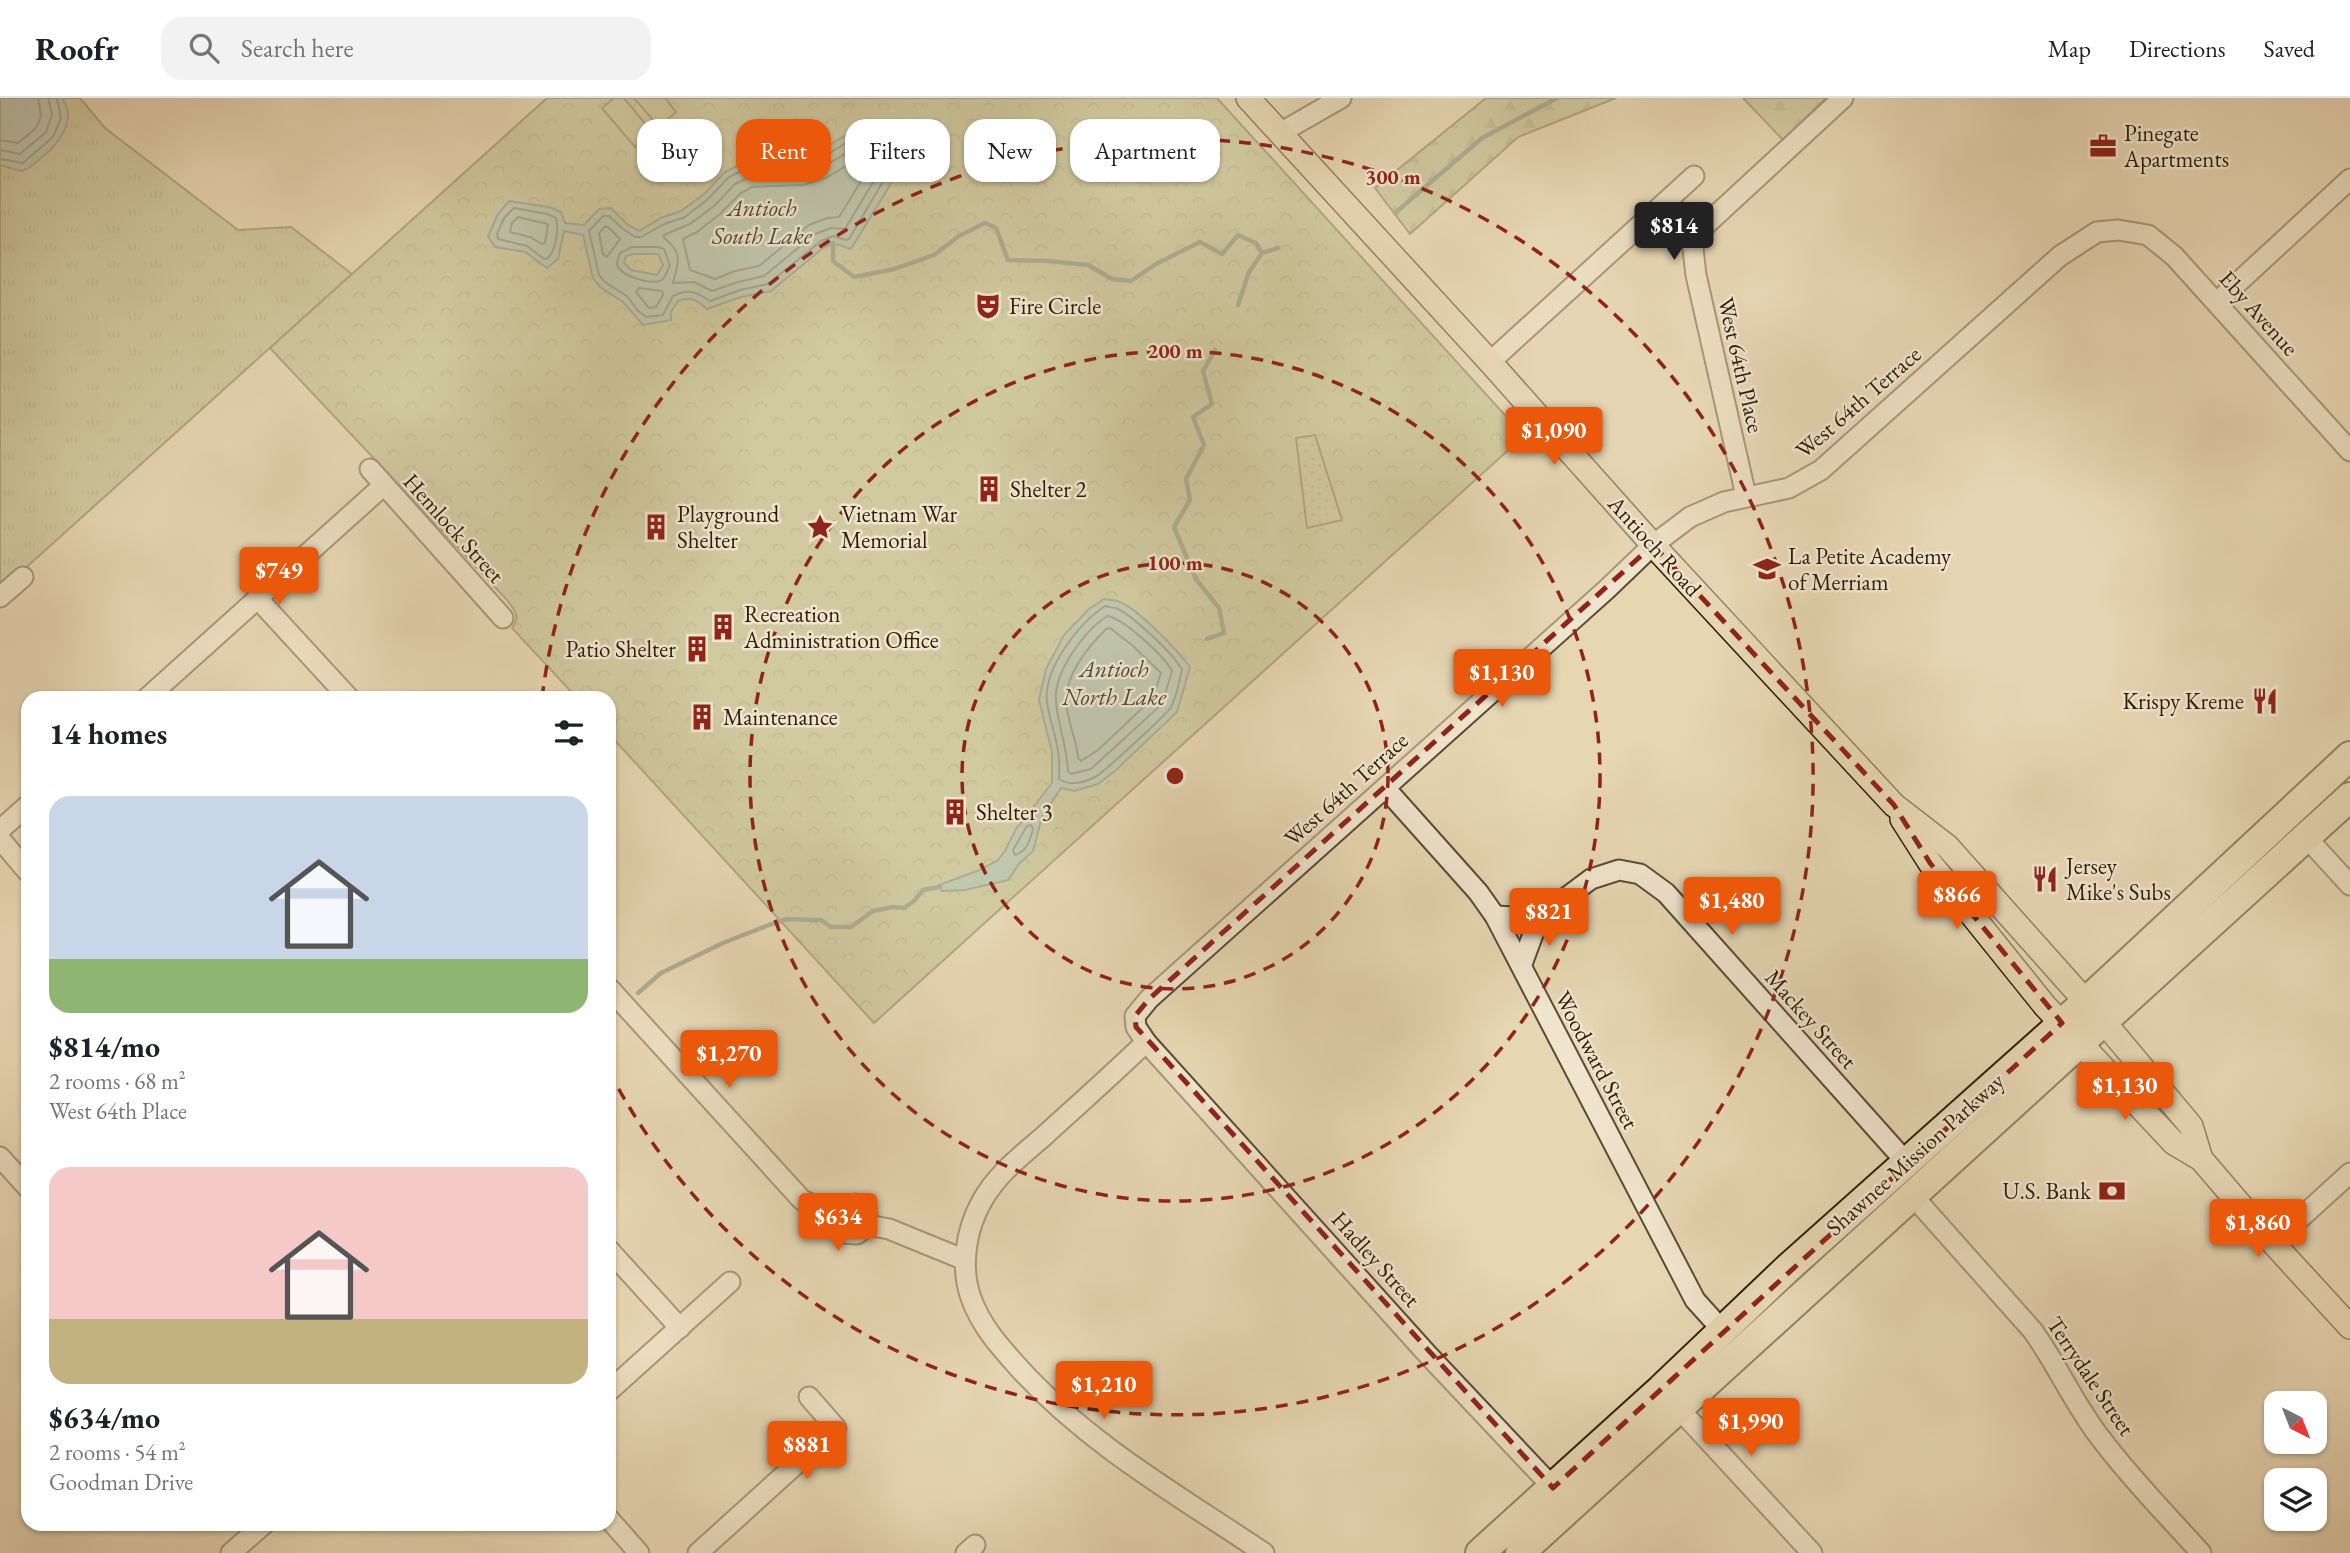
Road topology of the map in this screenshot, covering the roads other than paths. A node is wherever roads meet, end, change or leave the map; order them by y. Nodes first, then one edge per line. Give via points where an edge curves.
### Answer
1 (1248, 98) edge
2 (1341, 98) edge
3 (1843, 98) edge
4 (1280, 133) junction
5 (1694, 176) dead end
6 (2350, 179) edge
7 (2118, 230) joint
8 (2217, 302) junction
9 (1490, 362) junction
10 (2350, 451) edge
11 (370, 469) dead end
12 (384, 485) junction
13 (1746, 496) junction
14 (1653, 545) junction
15 (23, 577) dead end
16 (0, 597) edge
17 (258, 599) junction
18 (503, 618) dead end
19 (154, 691) edge
20 (343, 691) edge
21 (2350, 757) edge
22 (1386, 789) junction
23 (2350, 797) edge
24 (1894, 805) junction
25 (21, 811) edge
26 (0, 830) edge
27 (2307, 838) junction
28 (0, 839) edge
29 (21, 864) edge
30 (2350, 885) edge
31 (1495, 916) junction
32 (1539, 918) junction
33 (1522, 964) junction
34 (616, 996) edge
35 (2095, 1012) junction
36 (2072, 1033) junction
37 (1146, 1042) junction
38 (0, 1157) edge
39 (2202, 1160) junction
40 (1906, 1162) junction
41 (2350, 1172) edge
42 (21, 1180) edge
43 (1912, 1195) junction
44 (2273, 1243) junction
45 (616, 1258) edge
46 (965, 1260) junction
47 (730, 1282) dead end
48 (2350, 1327) edge
49 (680, 1328) junction
50 (1723, 1331) junction
51 (616, 1385) edge
52 (809, 1397) dead end
53 (1670, 1399) junction
54 (1562, 1497) junction
55 (616, 1527) edge
56 (256, 1531) edge
57 (232, 1553) edge
58 (639, 1553) edge
59 (698, 1553) edge
60 (1264, 1553) edge
61 (1480, 1553) edge
62 (1520, 1553) edge
63 (1812, 1553) edge
64 (2201, 1553) edge

1 - 4 main road, Antioch Road
2 - 4 street
3 - 13 street, West 64th Place via 1698,232 1693,250
4 - 9 main road, Antioch Road
5 - 9 street
6 - 8 street
7 - 8 street, Eby Avenue via 2148,234
7 - 13 street, West 64th Terrace via 2097,232 2060,256 1821,470 1789,488
8 - 10 street, Eby Avenue
9 - 14 main road, Antioch Road
11 - 12 street, Hemlock Street
12 - 17 street
12 - 18 street, Hemlock Street
13 - 14 street, West 64th Terrace via 1690,517
14 - 22 street, West 64th Terrace
14 - 24 main road, Antioch Road
15 - 16 street
17 - 19 street
17 - 20 street
21 - 27 highway via 2308,823
21 - 35 highway, Shawnee Mission Parkway
22 - 31 street, Woodward Street
22 - 37 street, West 64th Terrace via 1149,999 1135,1016
23 - 27 highway, Shawnee Mission Parkway
24 - 35 main road, Antioch Road via 1947,846
24 - 36 main road, Antioch Road via 1930,863
25 - 26 street
27 - 30 street
27 - 35 highway, Shawnee Mission Parkway
28 - 29 street
31 - 32 street
31 - 33 street, Woodward Street
32 - 33 street
32 - 40 street, Mackey Street via 1604,873 1619,870 1652,881
33 - 50 street, Woodward Street via 1695,1300
34 - 46 street via 803,1200 834,1214 843,1234 857,1234 869,1225 889,1229
35 - 36 highway, Shawnee Mission Parkway
35 - 39 main road, Antioch Road via 2191,1126
36 - 39 main road, Antioch Road via 2174,1143
36 - 40 highway, Shawnee Mission Parkway
36 - 43 highway, Shawnee Mission Parkway
37 - 46 street via 992,1185 975,1214
37 - 54 street, Hadley Street
38 - 42 street
39 - 44 main road, Antioch Road
40 - 50 highway, Shawnee Mission Parkway
41 - 44 street
43 - 53 highway, Shawnee Mission Parkway
43 - 64 street, Terrydale Street via 2033,1331 2102,1441
44 - 48 main road, Antioch Road
45 - 49 street
46 - 60 street via 969,1289 981,1320 1042,1393 1108,1450
47 - 49 street
49 - 51 street
50 - 53 highway, Shawnee Mission Parkway
52 - 59 street via 836,1428
53 - 54 highway, Shawnee Mission Parkway
53 - 63 street
54 - 61 highway, Shawnee Mission Parkway
54 - 62 highway, Shawnee Mission Parkway
55 - 58 street
56 - 57 street

